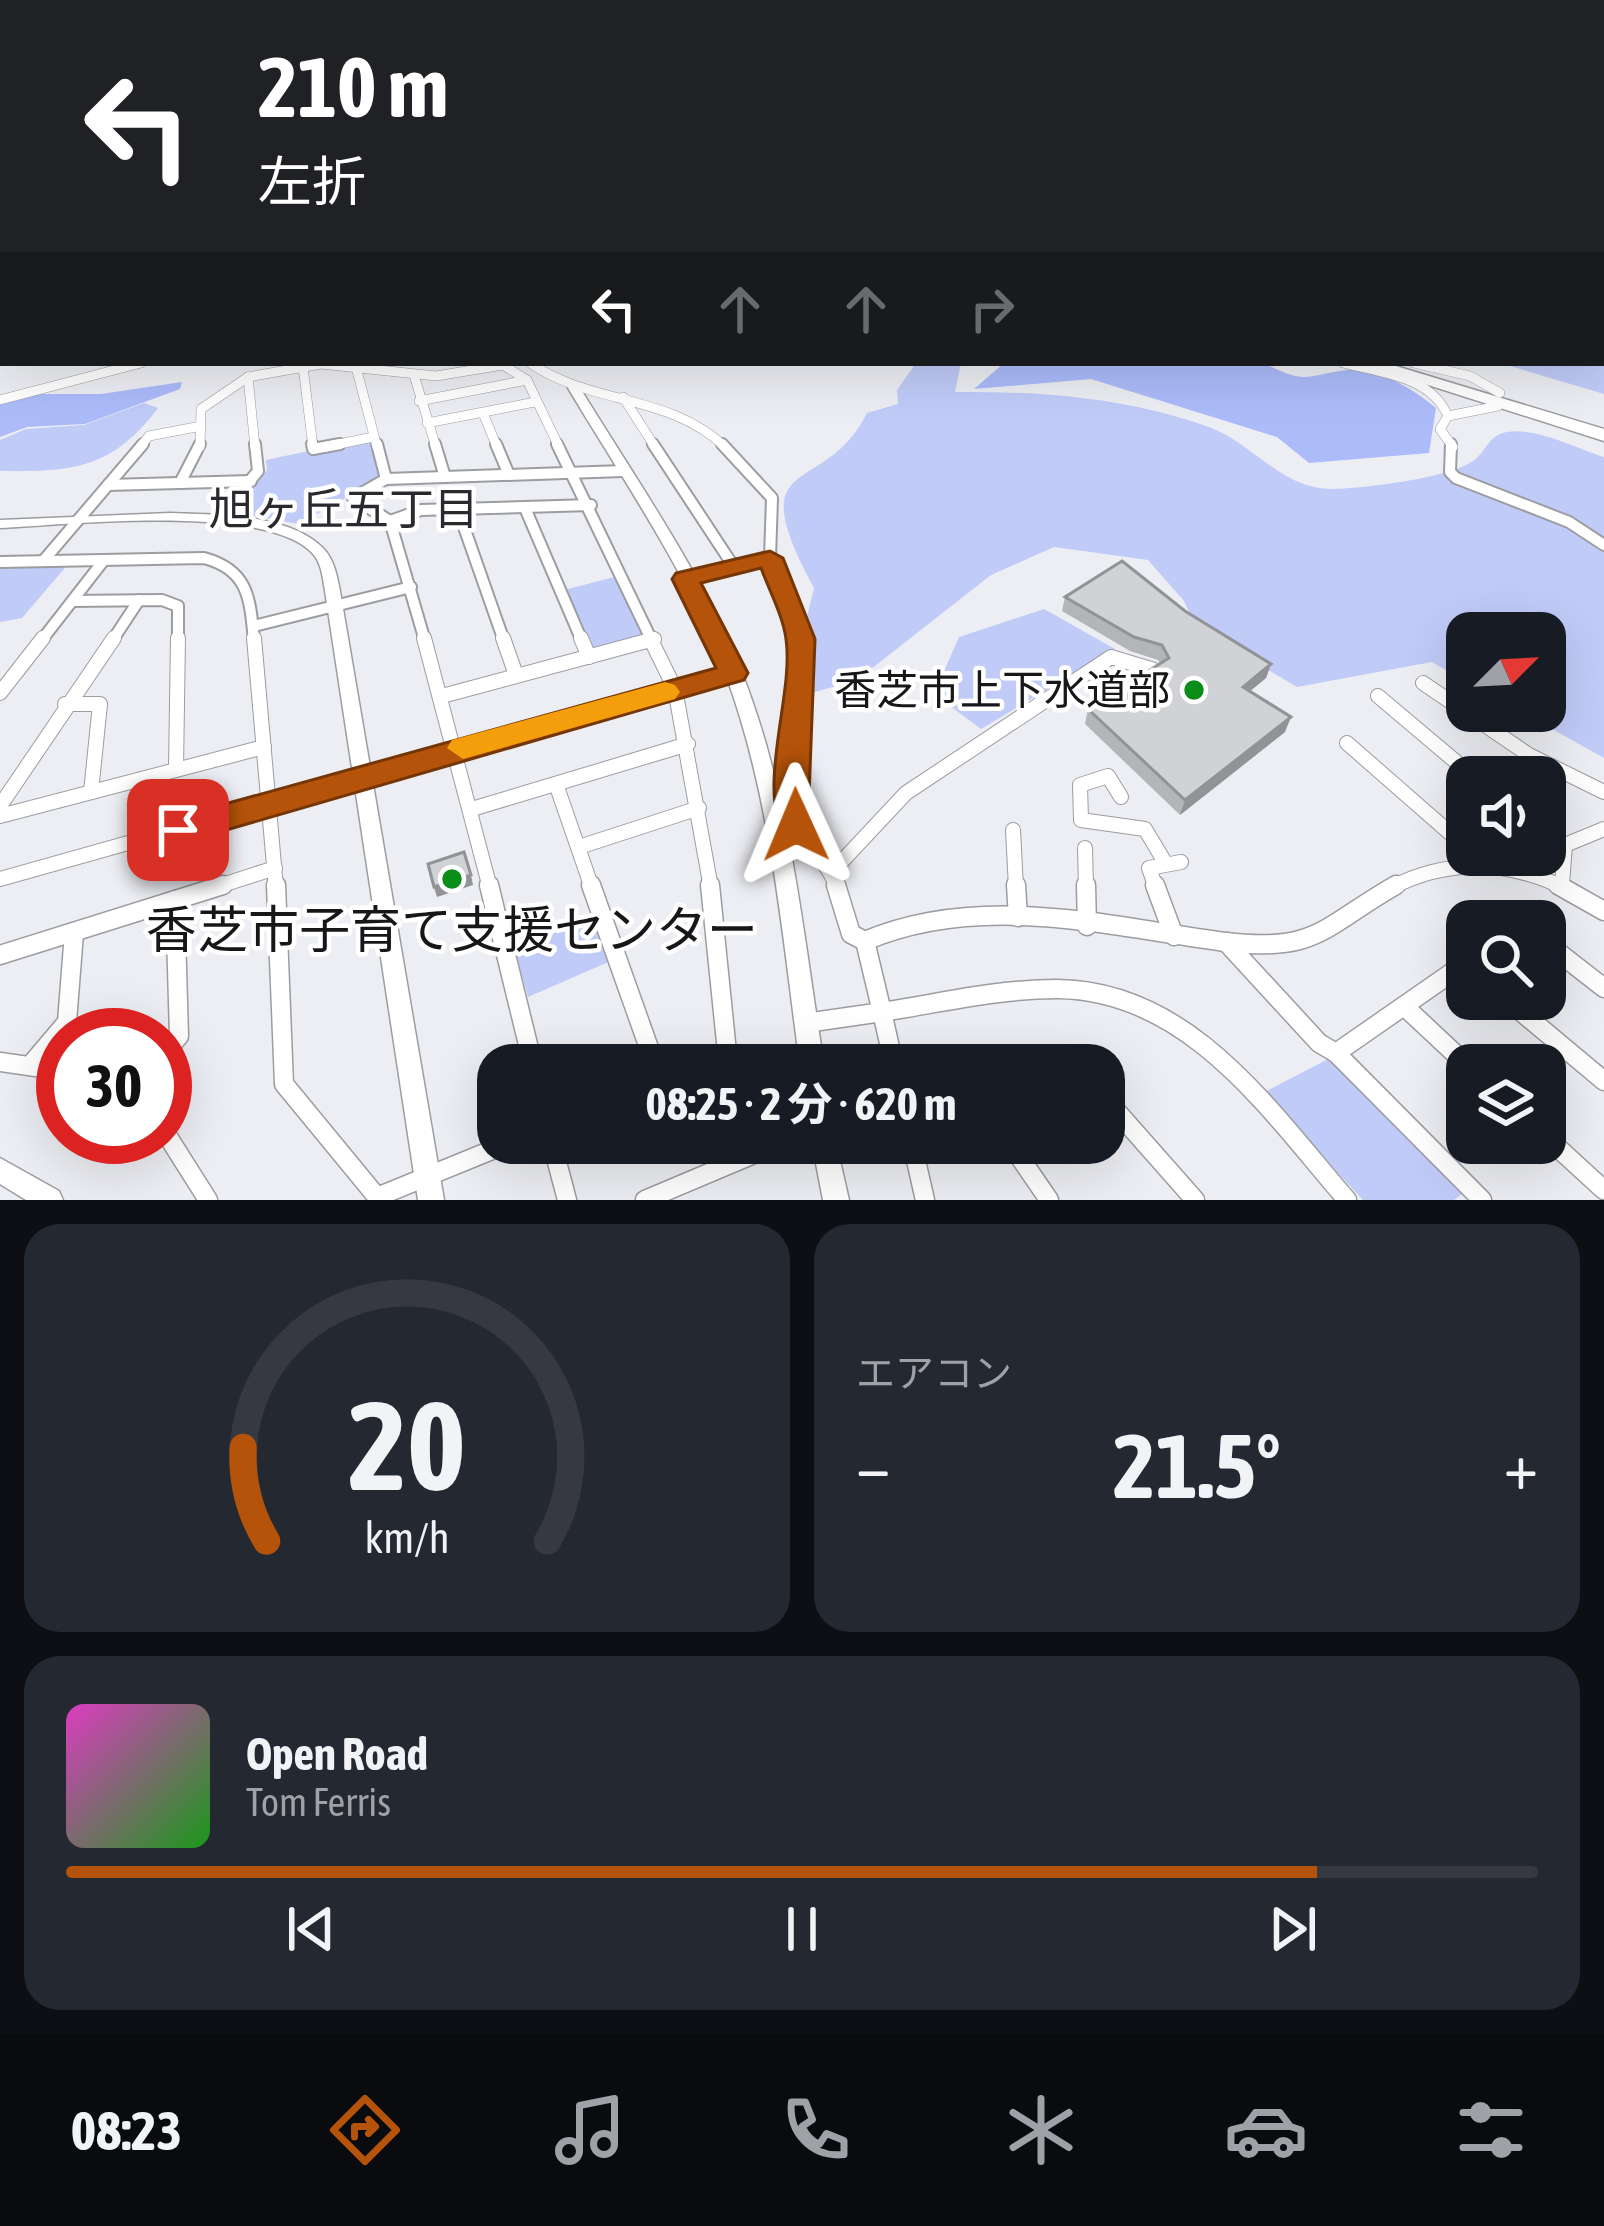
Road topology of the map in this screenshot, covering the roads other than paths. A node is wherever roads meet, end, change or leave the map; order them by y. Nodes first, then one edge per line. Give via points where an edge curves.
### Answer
1 (112, 366) edge
2 (132, 366) edge
3 (368, 366) edge
4 (487, 366) edge
5 (506, 366) edge
6 (535, 366) edge
7 (1353, 366) edge
8 (1378, 366) edge
9 (1398, 366) edge
10 (1426, 366) edge
11 (77, 367) dead end
12 (282, 367) edge
13 (303, 367) junction
14 (108, 374) junction
15 (414, 375) junction
16 (248, 377) junction
17 (527, 380) junction
18 (70, 381) junction
19 (574, 388) junction
20 (1500, 393) dead end
21 (623, 396) junction
22 (0, 400) edge
23 (419, 401) junction
24 (535, 402) junction
25 (1498, 406) dead end
26 (482, 412) junction
27 (1448, 416) junction
28 (428, 423) junction
29 (201, 426) junction
30 (1604, 431) edge
31 (373, 437) junction
32 (623, 471) junction
33 (576, 473) junction
34 (509, 475) junction
35 (445, 477) junction
36 (386, 478) junction
37 (251, 481) junction
38 (181, 482) junction
39 (108, 485) junction
40 (591, 505) junction
41 (525, 508) junction
42 (458, 510) junction
43 (219, 518) junction
44 (391, 521) junction
45 (76, 522) junction
46 (0, 524) edge
47 (1604, 544) edge
48 (770, 558) junction
49 (44, 560) junction
50 (104, 560) junction
51 (0, 562) edge
52 (734, 567) junction
53 (686, 579) junction
54 (411, 587) junction
55 (139, 600) junction
56 (73, 601) junction
57 (335, 605) junction
58 (254, 626) junction
59 (653, 639) junction
60 (589, 656) junction
61 (1154, 670) edge
62 (734, 673) junction
63 (516, 675) junction
64 (1424, 682) dead end
65 (674, 689) junction
66 (0, 693) edge
67 (442, 695) junction
68 (1378, 696) dead end
69 (65, 704) junction
70 (1347, 742) dead end
71 (688, 744) junction
72 (264, 747) junction
73 (457, 750) junction
74 (1449, 756) edge
75 (176, 770) junction
76 (364, 779) junction
77 (556, 784) junction
78 (1604, 792) edge
79 (92, 793) junction
80 (1121, 797) dead end
81 (0, 806) edge
82 (266, 806) junction
83 (699, 808) junction
84 (472, 809) junction
85 (0, 816) edge
86 (1446, 829) edge
87 (1604, 829) edge
88 (1013, 830) dead end
89 (1566, 845) edge
90 (579, 847) junction
91 (1085, 848) dead end
92 (1446, 866) edge
93 (274, 868) junction
94 (832, 872) junction
95 (1533, 876) edge
96 (1562, 876) edge
97 (0, 879) edge
98 (1562, 884) junction
99 (175, 900) junction
100 (1604, 910) edge
101 (1018, 917) junction
102 (1087, 926) junction
103 (74, 933) junction
104 (1174, 936) junction
105 (865, 941) junction
106 (1226, 942) junction
107 (0, 955) edge
108 (1566, 958) edge
109 (1446, 978) edge
110 (1604, 988) edge
111 (1404, 1006) junction
112 (178, 1008) edge
113 (882, 1012) junction
114 (1532, 1020) edge
115 (805, 1024) junction
116 (527, 1044) edge
117 (648, 1044) edge
118 (726, 1044) edge
119 (808, 1044) edge
120 (889, 1044) edge
121 (1446, 1045) edge
122 (1336, 1052) junction
123 (0, 1062) edge
124 (33, 1062) junction
125 (36, 1063) edge
126 (1604, 1082) edge
127 (1125, 1121) edge
128 (1566, 1155) edge
129 (477, 1161) edge
130 (185, 1164) edge
131 (558, 1164) edge
132 (730, 1164) edge
133 (828, 1164) edge
134 (917, 1164) edge
135 (1024, 1164) edge
136 (0, 1170) edge
137 (429, 1188) edge
138 (1604, 1190) edge
139 (50, 1200) edge
140 (208, 1200) edge
141 (567, 1200) edge
142 (645, 1200) edge
143 (836, 1200) edge
144 (925, 1200) edge
145 (1048, 1200) edge
146 (1196, 1200) edge
147 (1347, 1200) edge
148 (1482, 1200) edge

1 - 14 street
2 - 14 street
3 - 13 street
3 - 15 street
3 - 31 street
4 - 15 street
5 - 17 street
6 - 19 street
7 - 27 street via 1420,386
8 - 30 highway
9 - 30 highway
10 - 20 street
11 - 18 street
12 - 13 street
12 - 16 street
13 - 31 street via 313,449
14 - 18 street
15 - 23 street
16 - 29 street via 201,409
16 - 37 street via 258,471
17 - 23 street
17 - 24 street
18 - 22 street
19 - 21 street
19 - 32 street
21 - 48 street via 697,423 772,497
21 - 52 street
23 - 28 street
24 - 26 street
24 - 33 street
25 - 27 street
26 - 28 street
26 - 34 street
27 - 47 street via 1440,429 1454,448 1456,478
28 - 35 street
29 - 38 street via 200,453
29 - 39 street via 149,436
31 - 36 street
32 - 33 street
32 - 53 street
33 - 34 street
33 - 40 street
34 - 35 street
35 - 36 street
36 - 44 street via 353,498
37 - 38 street
37 - 43 street
38 - 39 street
39 - 45 street
40 - 41 street
40 - 59 street
41 - 42 street
41 - 60 street
42 - 44 street
42 - 63 street
43 - 45 street
43 - 57 street via 272,524 318,550
44 - 54 street
45 - 46 street
45 - 49 street
48 - 52 street
48 - 94 street via 801,639 796,825
49 - 50 street
49 - 51 street
50 - 56 street
50 - 58 street via 226,564 249,587
52 - 53 street
53 - 62 street
54 - 57 street
54 - 67 street
55 - 56 street
55 - 69 street
55 - 75 street via 178,606
56 - 66 street
57 - 58 street
57 - 76 street
58 - 72 street
59 - 60 street
59 - 65 street
60 - 63 street
61 - 94 street via 1111,658 906,793
62 - 65 street
62 - 115 street via 767,791
63 - 67 street
64 - 78 street via 1529,755
65 - 71 street
65 - 73 street
67 - 73 street
68 - 74 street
69 - 79 street via 100,704
69 - 81 street
70 - 86 street
71 - 77 street
71 - 83 street
72 - 75 street
72 - 82 street
73 - 76 street
73 - 84 street
75 - 79 street
76 - 82 street
76 - 137 street
77 - 84 street
77 - 90 street
79 - 85 street
80 - 104 street via 1108,776 1090,778 1080,784 1082,820 1144,829 1174,863 1149,868
82 - 93 street
82 - 97 street
83 - 90 street
83 - 118 street
84 - 116 street
87 - 89 street
88 - 101 street
90 - 117 street
91 - 102 street
92 - 106 street via 1399,883 1308,941
93 - 99 street
93 - 137 street via 284,1084 377,1197
94 - 105 street via 850,934
95 - 98 street
96 - 98 street
98 - 100 street
99 - 103 street
99 - 112 street
101 - 102 street
101 - 105 street via 930,916
102 - 104 street
103 - 107 street
103 - 124 street via 67,1022
104 - 106 street
105 - 113 street
106 - 122 street
108 - 110 street
109 - 111 street
111 - 121 street
111 - 122 street
113 - 115 street
113 - 120 street
113 - 147 street via 1082,989 1131,1000 1192,1034
114 - 126 street
115 - 119 street
122 - 148 street
123 - 124 street
124 - 125 street
127 - 146 street
128 - 138 street
129 - 137 street
130 - 140 street
131 - 141 street
132 - 142 street
133 - 143 street
134 - 144 street
135 - 145 street
136 - 139 street

